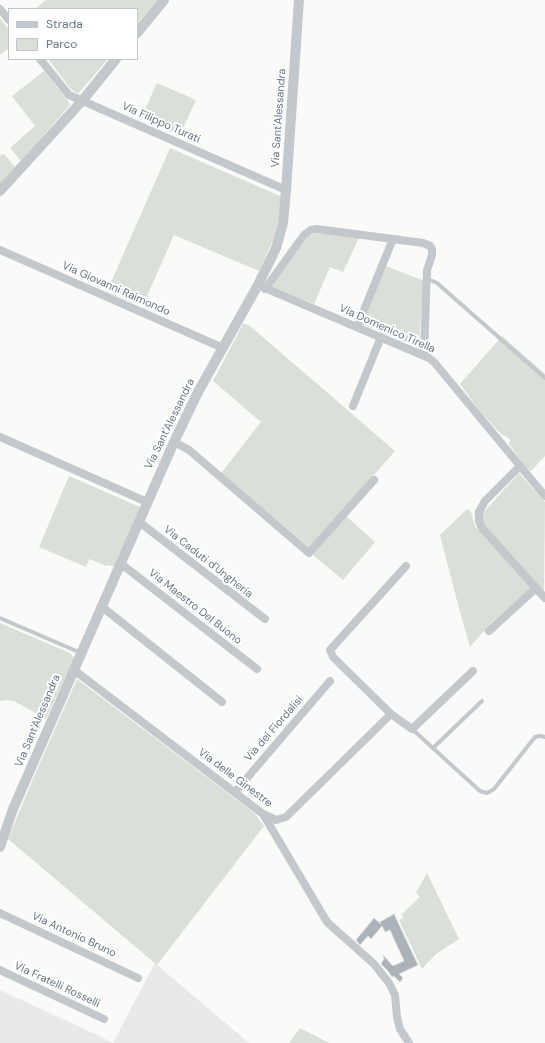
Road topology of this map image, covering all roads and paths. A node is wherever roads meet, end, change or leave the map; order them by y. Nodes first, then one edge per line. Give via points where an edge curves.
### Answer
1 (164, 0) edge
2 (299, 0) edge
3 (0, 9) edge
4 (8, 19) edge
5 (138, 32) edge
6 (41, 60) edge
7 (115, 60) edge
8 (82, 101) junction
9 (286, 190) junction
10 (0, 191) edge
11 (393, 239) junction
12 (0, 250) edge
13 (428, 279) junction
14 (262, 287) junction
15 (356, 327) junction
16 (381, 337) junction
17 (223, 348) junction
18 (424, 355) junction
19 (545, 378) edge
20 (353, 406) dead end
21 (0, 437) edge
22 (174, 442) junction
23 (520, 466) junction
24 (374, 480) dead end
25 (545, 496) edge
26 (147, 502) junction
27 (138, 521) junction
28 (120, 563) junction
29 (406, 566) dead end
30 (536, 588) junction
31 (545, 598) edge
32 (101, 606) junction
33 (0, 618) edge
34 (265, 619) dead end
35 (489, 631) dead end
36 (81, 653) junction
37 (257, 669) dead end
38 (74, 670) junction
39 (473, 671) dead end
40 (330, 681) dead end
41 (482, 701) dead end
42 (222, 702) dead end
43 (391, 714) junction
44 (412, 729) junction
45 (545, 737) edge
46 (433, 748) junction
47 (235, 792) junction
48 (263, 814) junction
49 (0, 847) edge
50 (0, 913) edge
51 (0, 970) edge
52 (138, 978) dead end
53 (104, 1019) dead end
54 (409, 1043) edge

1 - 5 street
2 - 9 street, Via Sant'Alessandra
3 - 4 street
6 - 8 street, Via Filippo Turati via 69,95
7 - 8 street
8 - 9 street, Via Filippo Turati
8 - 10 street
9 - 14 street, Via Sant'Alessandra via 283,224
11 - 13 street via 430,246 432,255 427,270
11 - 14 street via 311,230 304,235
11 - 15 street
12 - 17 street, Via Giovanni Raimondo
13 - 18 street
13 - 19 lane via 437,283
14 - 15 street, Via Domenico Tirella
14 - 17 street, Via Sant'Alessandra
15 - 16 street, Via Domenico Tirella
16 - 18 street, Via Domenico Tirella
16 - 20 street
17 - 22 street, Via Sant'Alessandra
18 - 23 street, Via Domenico Tirella via 434,362
21 - 26 street
22 - 24 street via 189,450 309,553
22 - 26 street, Via Sant'Alessandra
23 - 25 street, Via Domenico Tirella
23 - 30 street via 485,501 479,512 479,521 482,528
26 - 27 street, Via Sant'Alessandra
27 - 28 street, Via Sant'Alessandra
27 - 34 street, Via Caduti d'Ungheria
28 - 32 street, Via Sant'Alessandra
28 - 37 street, Via Maestro Del Buono
29 - 43 street via 330,650 333,657
30 - 31 street
30 - 35 street
32 - 36 street, Via Sant'Alessandra
32 - 42 street
33 - 36 lane
36 - 38 street, Via Sant'Alessandra
38 - 47 street, Via delle Ginestre
38 - 49 street, Via Sant'Alessandra via 13,809
39 - 44 street
40 - 47 street, Via dei Fiordalisi
41 - 46 lane
43 - 44 street
43 - 48 street, Via delle Ginestre via 286,817 276,820
44 - 46 lane
45 - 46 lane via 535,737 494,789 487,793 480,791
47 - 48 street, Via delle Ginestre
48 - 54 street via 327,922 374,964 389,982 395,995 400,1029
50 - 52 street, Via Antonio Bruno
51 - 53 street, Via Fratelli Rosselli

